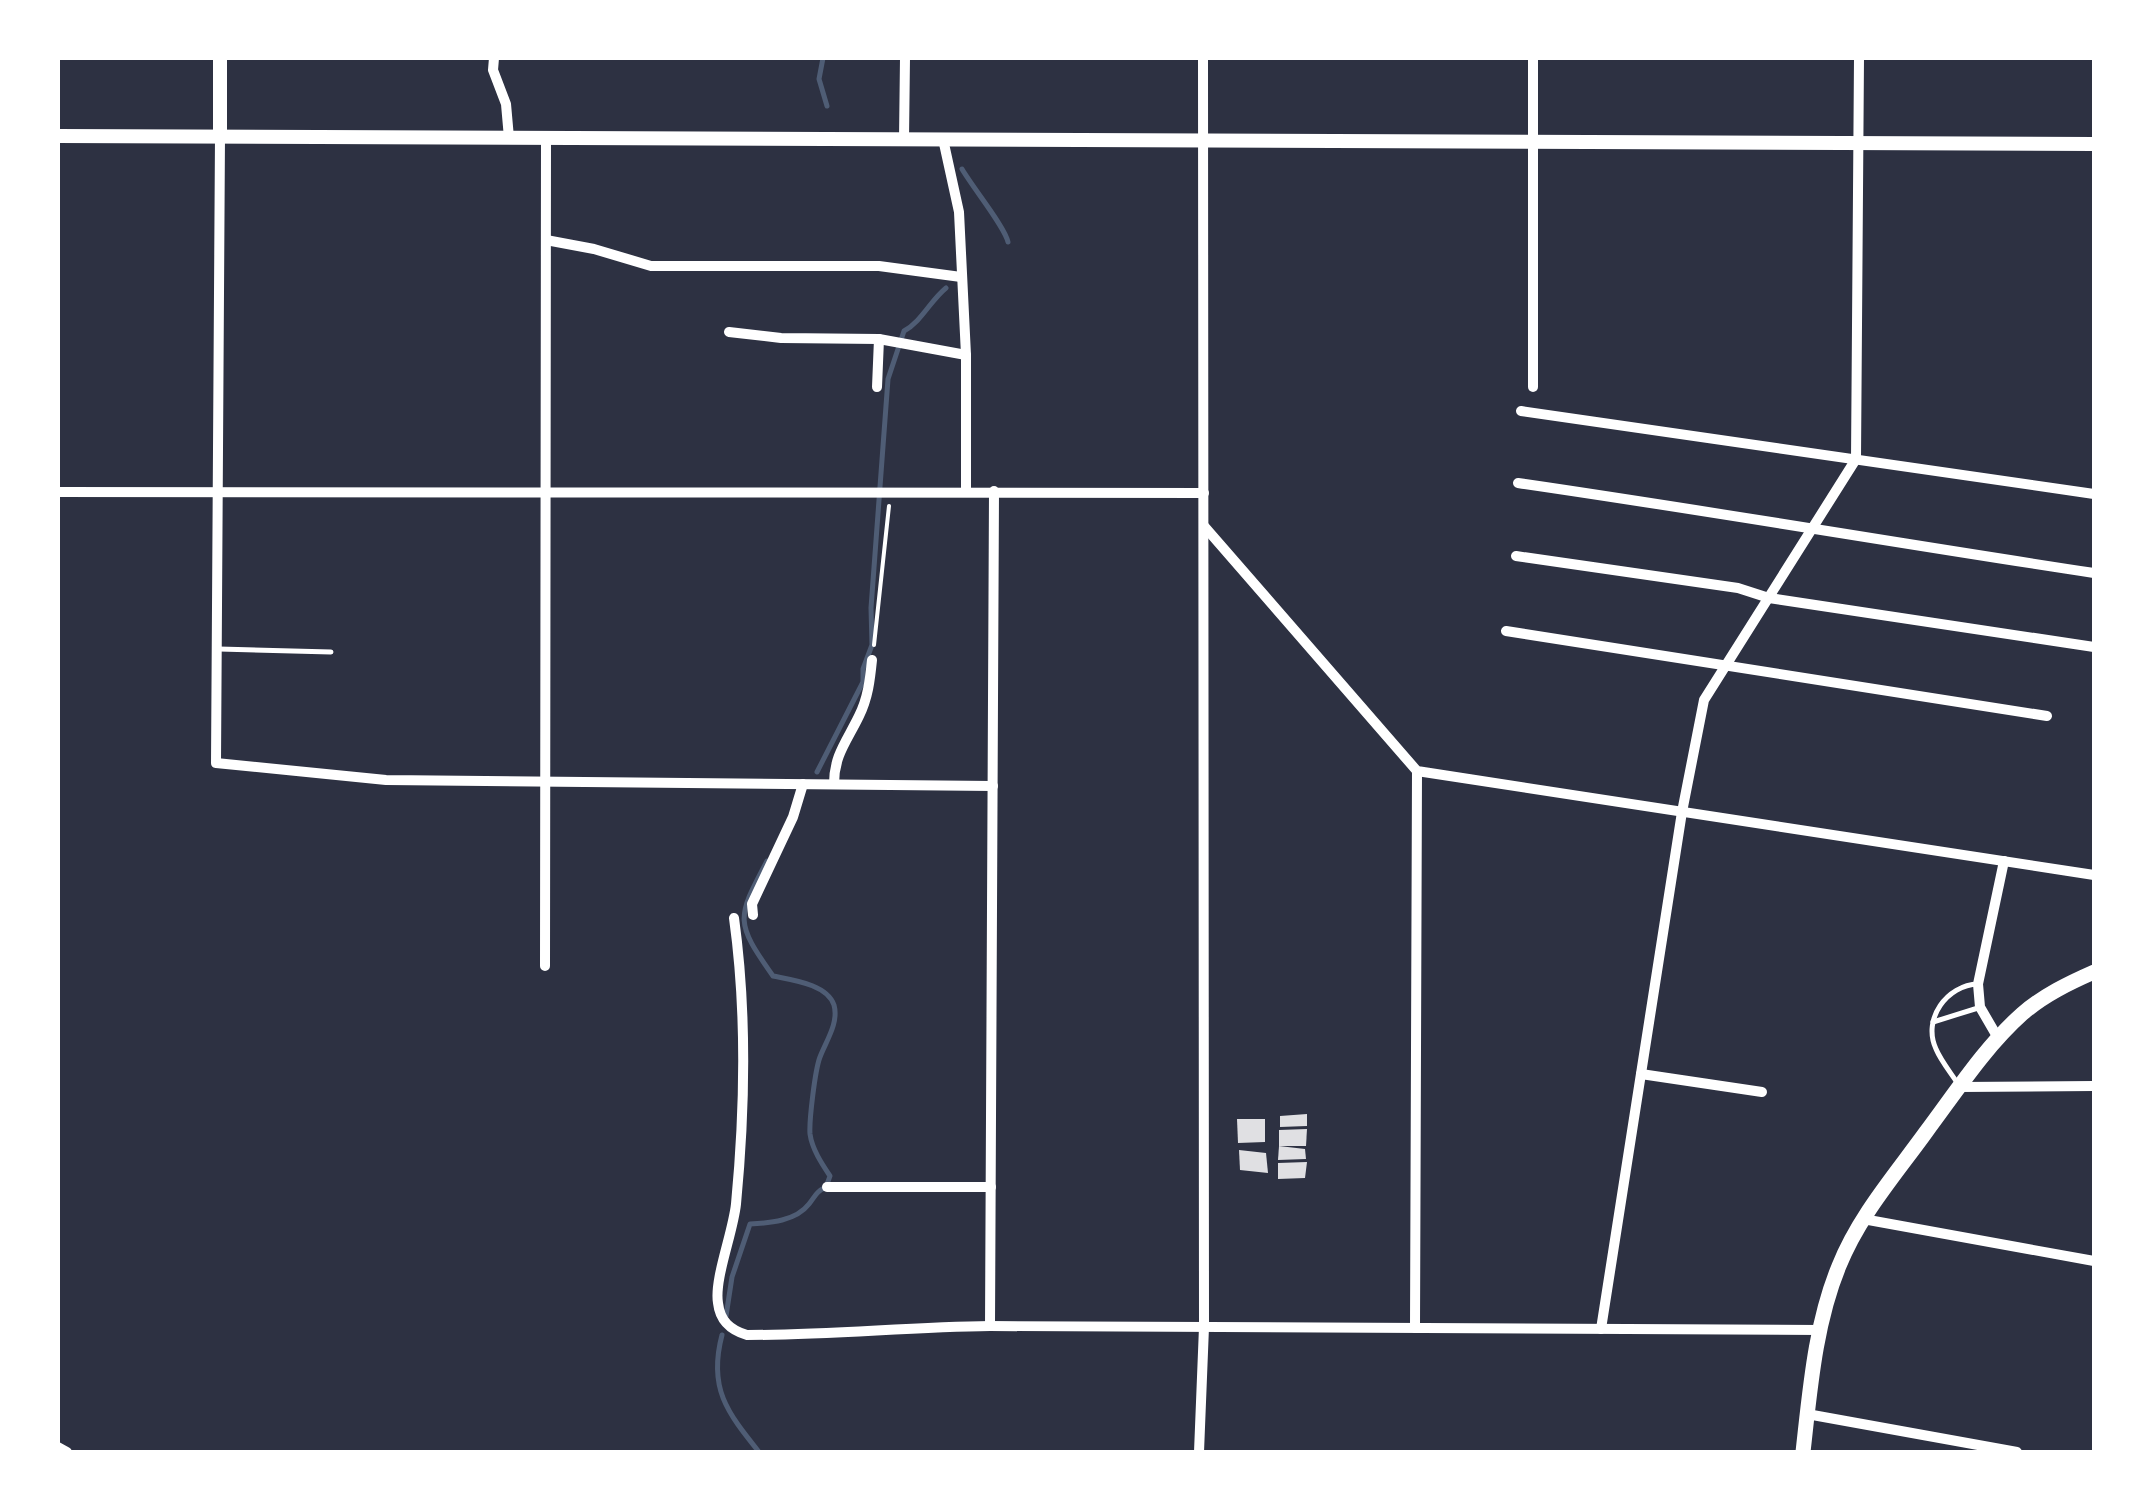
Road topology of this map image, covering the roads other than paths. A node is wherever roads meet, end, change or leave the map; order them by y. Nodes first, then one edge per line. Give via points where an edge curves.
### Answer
1 (220, 58) edge
2 (494, 58) edge
3 (904, 58) edge
4 (1203, 58) edge
5 (1533, 58) edge
6 (1860, 58) edge
7 (58, 136) edge
8 (220, 136) junction
9 (509, 138) junction
10 (546, 138) junction
11 (904, 139) junction
12 (943, 139) junction
13 (1203, 140) junction
14 (1533, 142) junction
15 (1859, 144) junction
16 (2094, 144) edge
17 (546, 240) junction
18 (962, 277) junction
19 (729, 332) dead end
20 (879, 339) junction
21 (966, 354) junction
22 (876, 387) dead end
23 (1534, 387) dead end
24 (1521, 411) dead end
25 (1856, 460) junction
26 (1518, 483) dead end
27 (966, 491) junction
28 (994, 491) junction
29 (58, 492) edge
30 (217, 492) junction
31 (546, 492) junction
32 (1204, 493) junction
33 (2094, 494) edge
34 (1204, 526) junction
35 (1814, 526) junction
36 (1516, 556) dead end
37 (2094, 573) edge
38 (1769, 598) junction
39 (1506, 631) dead end
40 (2094, 648) edge
41 (216, 649) junction
42 (332, 652) dead end
43 (872, 660) road end
44 (1726, 666) junction
45 (2047, 716) dead end
46 (1416, 771) junction
47 (546, 781) junction
48 (804, 784) junction
49 (834, 784) junction
50 (992, 786) junction
51 (1682, 812) junction
52 (2004, 861) junction
53 (2094, 875) edge
54 (753, 915) dead end
55 (734, 918) dead end
56 (546, 966) dead end
57 (2094, 972) edge
58 (1978, 984) junction
59 (1980, 1007) junction
60 (1933, 1022) junction
61 (1998, 1038) junction
62 (1641, 1074) junction
63 (2094, 1086) edge
64 (1960, 1087) junction
65 (1762, 1092) dead end
66 (827, 1187) dead end
67 (991, 1187) junction
68 (1863, 1219) junction
69 (2094, 1261) edge
70 (990, 1326) junction
71 (1204, 1328) junction
72 (1414, 1328) junction
73 (1601, 1329) junction
74 (1820, 1330) junction
75 (1807, 1414) junction
76 (58, 1446) edge
77 (67, 1452) edge
78 (1199, 1452) edge
79 (1803, 1452) edge
80 (2017, 1452) edge

1 - 8 street
2 - 9 street
3 - 11 street
4 - 13 street
5 - 14 street
6 - 15 street
7 - 8 street
8 - 9 street
8 - 30 street
9 - 10 street
10 - 11 street
10 - 17 street
11 - 12 street
12 - 13 street
12 - 18 street via 960,212
13 - 14 street
13 - 32 street
14 - 15 street
14 - 23 street
15 - 16 street
15 - 25 street
17 - 18 street via 651,266 879,266
17 - 31 street
18 - 21 street
19 - 20 street
20 - 21 street
20 - 22 street
21 - 27 street
24 - 25 street
25 - 33 street
25 - 35 street
26 - 35 street
27 - 28 street
27 - 31 street
28 - 32 street
28 - 50 street
29 - 30 street
30 - 31 street
30 - 41 street
31 - 47 street
32 - 34 street
34 - 46 street
34 - 71 street
35 - 37 street
35 - 38 street
36 - 38 street
38 - 40 street
38 - 44 street
39 - 44 street
41 - 42 lane
41 - 47 street via 216,763 386,780
43 - 49 street via 860,714 836,758
44 - 45 street
44 - 51 street via 1704,700
46 - 51 street
46 - 72 street
47 - 48 street
47 - 56 street
48 - 49 street
48 - 54 street
49 - 50 street
50 - 67 street
51 - 52 street
51 - 62 street
52 - 53 street
52 - 58 street
55 - 70 street via 742,1088 734,1224 717,1291 720,1314 735,1332 747,1334
57 - 61 main road via 2044,998
58 - 59 street
58 - 60 lane via 1956,990 1938,1006
59 - 60 lane
59 - 61 street
60 - 64 lane via 1935,1048
61 - 64 main road
62 - 65 street
62 - 73 street
63 - 64 street
64 - 68 main road
66 - 67 street
67 - 70 street
68 - 69 street
68 - 74 main road via 1838,1268
70 - 71 street
71 - 72 street
71 - 78 street
72 - 73 street
73 - 74 street
74 - 75 main road
75 - 79 main road
75 - 80 street
76 - 77 street

